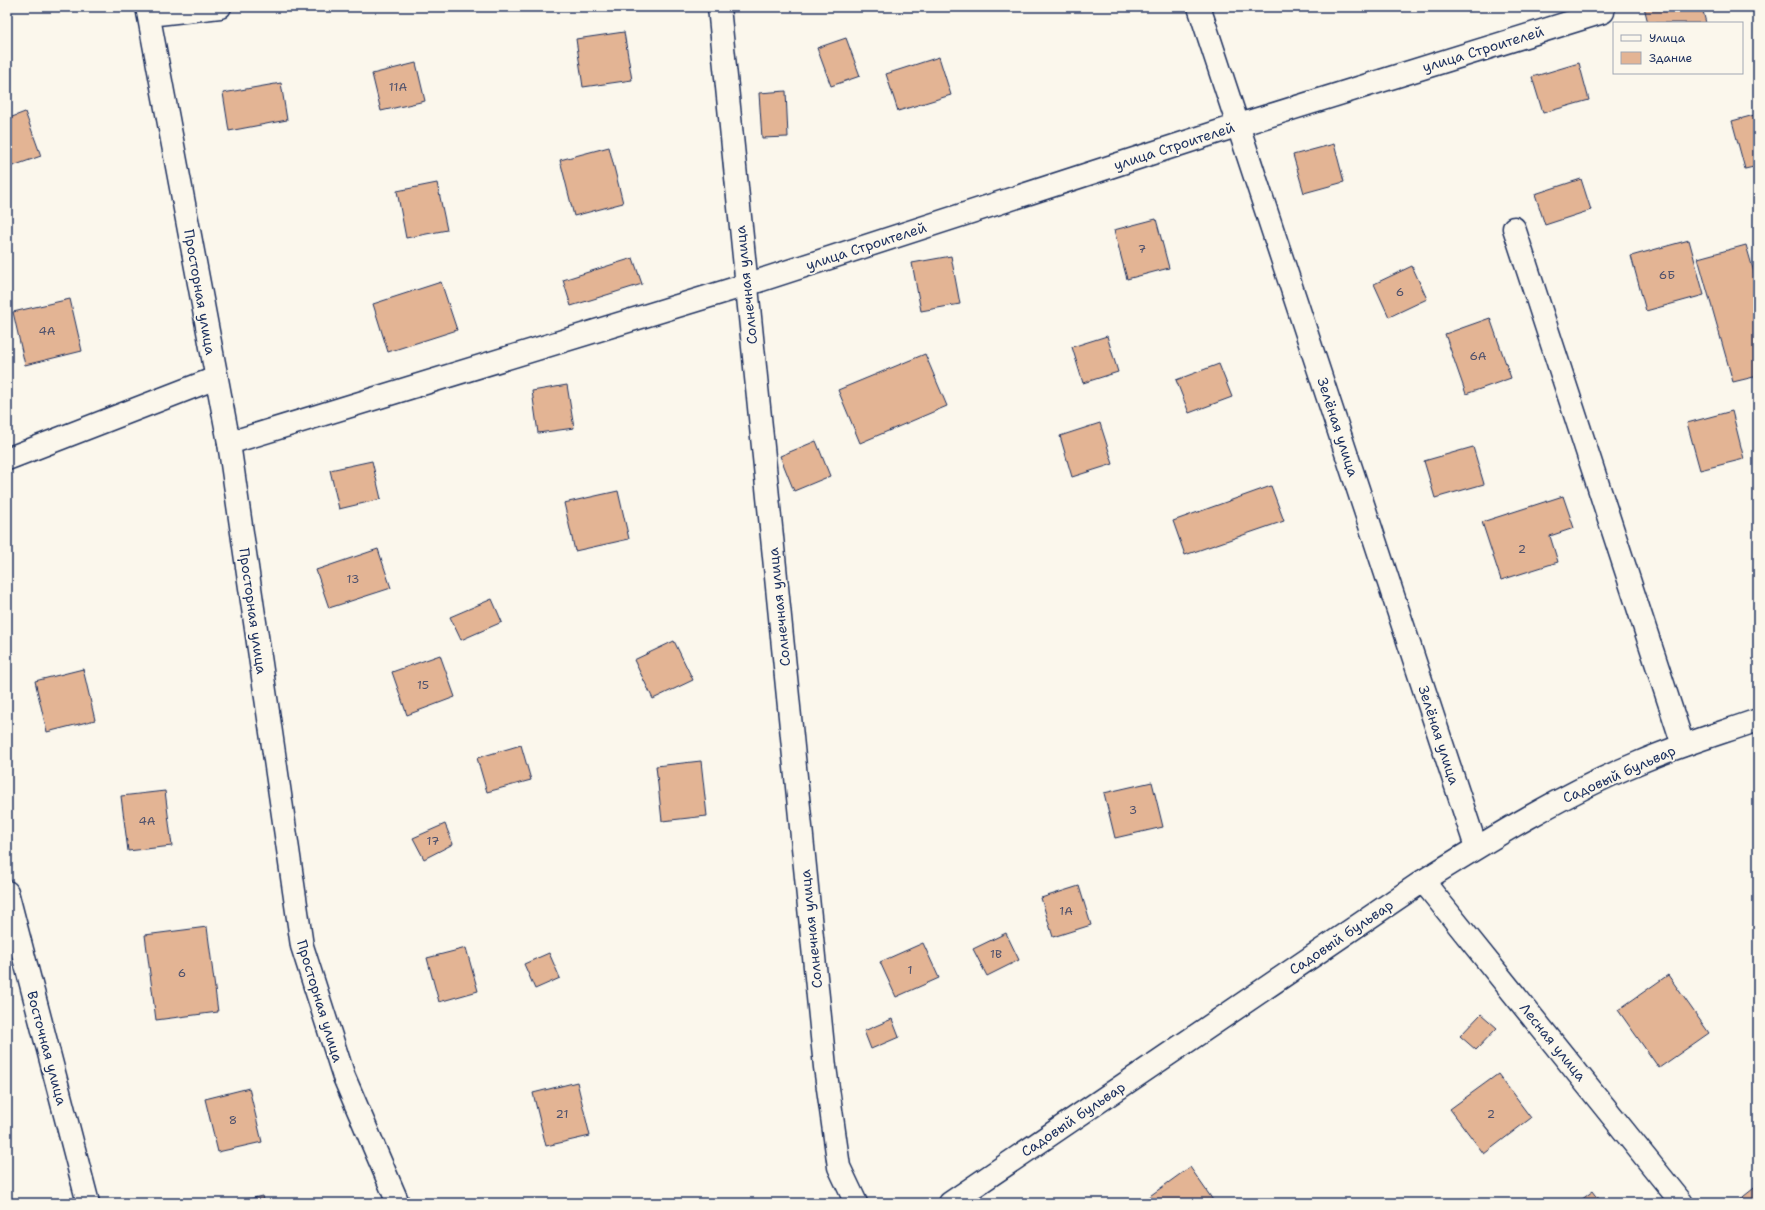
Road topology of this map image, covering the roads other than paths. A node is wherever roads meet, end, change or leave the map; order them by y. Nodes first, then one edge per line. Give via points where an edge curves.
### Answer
1 (220, 7) edge
2 (719, 7) edge
3 (1199, 7) edge
4 (148, 11) edge
5 (1603, 12) dead end
6 (1239, 126) junction
7 (1514, 228) dead end
8 (746, 285) junction
9 (216, 378) junction
10 (229, 442) junction
11 (7, 460) edge
12 (1758, 720) edge
13 (1683, 745) junction
14 (1476, 847) junction
15 (1423, 881) junction
16 (7, 892) edge
17 (88, 1203) edge
18 (398, 1203) edge
19 (856, 1203) edge
20 (950, 1203) edge
21 (1682, 1203) edge

1 - 4 street
2 - 8 street, Солнечная улица
3 - 6 street, Зелёная улица
4 - 9 street, Просторная улица
5 - 6 street, улица Строителей
6 - 8 street, улица Строителей
6 - 14 street, Зелёная улица
7 - 13 street
8 - 10 street, улица Строителей
8 - 19 street, Солнечная улица via 825,1067 839,1167
9 - 10 street, Просторная улица
9 - 11 street
10 - 18 street, Просторная улица via 302,946 344,1077
12 - 13 street, Садовый бульвар
13 - 14 street, Садовый бульвар via 1637,763 1561,799
14 - 15 street, Садовый бульвар
15 - 20 street, Садовый бульвар
15 - 21 street, Лесная улица
16 - 17 street, Восточная улица

